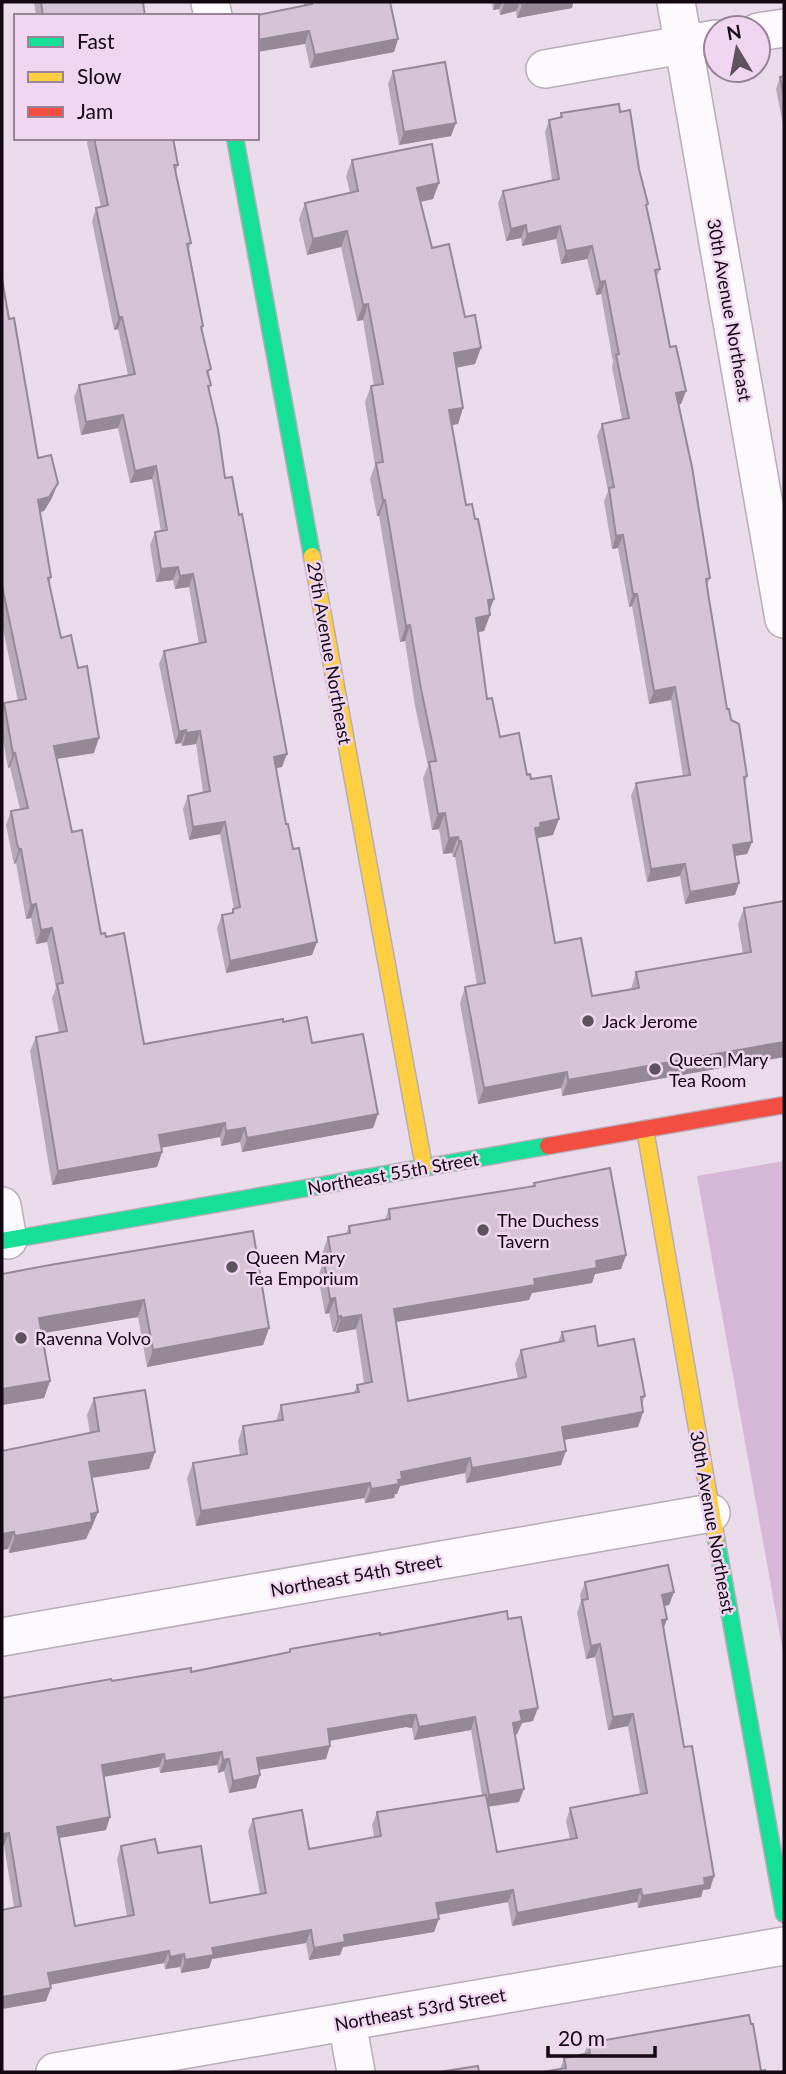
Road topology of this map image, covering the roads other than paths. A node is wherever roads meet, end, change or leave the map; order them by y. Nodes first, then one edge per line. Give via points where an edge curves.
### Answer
1 (676, 2) edge
2 (700, 42) edge
3 (545, 69) dead end
4 (235, 140) edge
5 (784, 619) edge
6 (784, 1105) edge
7 (645, 1129) junction
8 (424, 1167) junction
9 (4, 1229) edge
10 (711, 1513) junction
11 (2, 1637) edge
12 (784, 1914) edge
13 (784, 1946) edge
14 (346, 2022) junction
15 (55, 2072) edge
16 (356, 2072) edge

1 - 2 street, 30th Avenue Northeast
2 - 3 street
2 - 5 street, 30th Avenue Northeast
4 - 8 street, 29th Avenue Northeast
6 - 7 street, Northeast 55th Street
7 - 8 street, Northeast 55th Street
7 - 10 street, 30th Avenue Northeast
8 - 9 street, Northeast 55th Street
10 - 11 street, Northeast 54th Street
10 - 12 street, 30th Avenue Northeast
13 - 14 street, Northeast 53rd Street
14 - 15 street, Northeast 53rd Street
14 - 16 street

